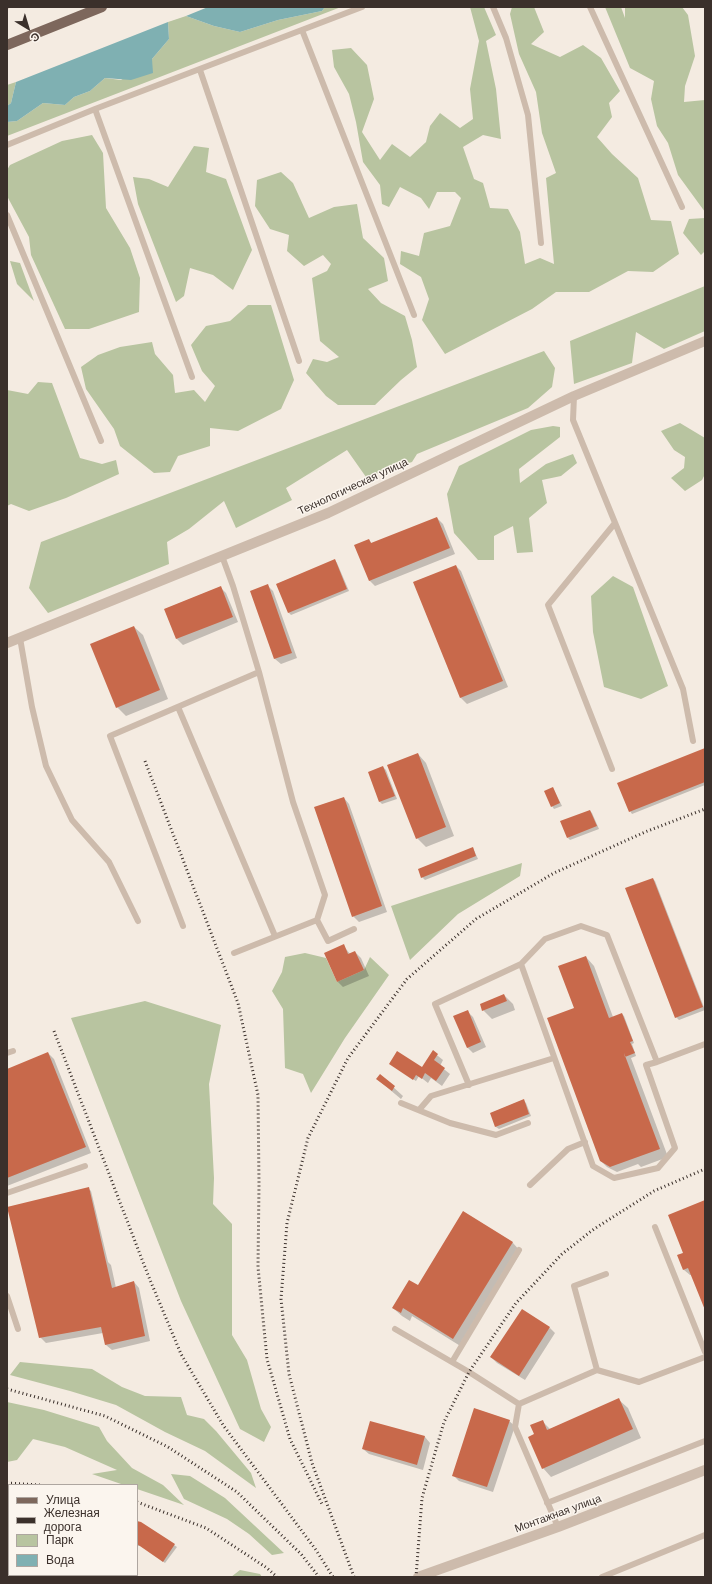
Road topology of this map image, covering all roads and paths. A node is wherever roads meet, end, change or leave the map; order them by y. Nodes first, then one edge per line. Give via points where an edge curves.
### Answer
1 (102, 7) edge
2 (362, 7) edge
3 (493, 7) edge
4 (590, 7) edge
5 (302, 30) junction
6 (7, 45) edge
7 (200, 70) junction
8 (95, 109) junction
9 (7, 145) edge
10 (682, 207) dead end
11 (7, 215) edge
12 (541, 243) dead end
13 (414, 315) dead end
14 (705, 341) edge
15 (299, 361) dead end
16 (192, 377) dead end
17 (574, 396) junction
18 (101, 440) dead end
19 (615, 523) junction
20 (222, 556) junction
21 (20, 638) junction
22 (7, 643) edge
23 (259, 672) junction
24 (178, 707) junction
25 (693, 741) dead end
26 (612, 769) dead end
27 (317, 920) junction
28 (138, 921) dead end
29 (182, 926) dead end
30 (354, 929) dead end
31 (275, 936) junction
32 (234, 953) dead end
33 (521, 964) junction
34 (705, 1044) edge
35 (554, 1058) junction
36 (657, 1062) junction
37 (469, 1085) junction
38 (401, 1103) dead end
39 (419, 1110) junction
40 (528, 1123) dead end
41 (585, 1142) junction
42 (85, 1166) dead end
43 (530, 1185) dead end
44 (7, 1193) edge
45 (655, 1227) dead end
46 (519, 1250) dead end
47 (606, 1274) dead end
48 (7, 1296) edge
49 (18, 1329) dead end
50 (395, 1329) dead end
51 (705, 1352) edge
52 (705, 1357) edge
53 (452, 1362) junction
54 (597, 1370) junction
55 (519, 1404) junction
56 (705, 1440) edge
57 (705, 1470) edge
58 (547, 1503) junction
59 (558, 1527) junction
60 (705, 1535) edge
61 (418, 1577) edge
62 (602, 1577) edge

1 - 6 main road
2 - 5 lane
3 - 12 lane via 506,38 528,115
4 - 10 lane
5 - 7 lane
5 - 13 lane
7 - 8 lane
7 - 15 lane
8 - 9 lane
8 - 16 lane
11 - 18 lane
14 - 17 street, Технологическая улица
17 - 19 lane via 573,420
17 - 20 street, Технологическая улица via 328,514
19 - 25 lane via 683,688
19 - 26 lane via 548,605
20 - 21 street, Технологическая улица
20 - 23 lane
21 - 22 street, Технологическая улица
21 - 28 lane via 46,766 72,820 109,862
23 - 24 lane
23 - 27 lane via 293,802 325,895
24 - 29 lane via 110,736
24 - 31 lane
27 - 30 lane via 328,941
27 - 31 lane
31 - 32 lane
33 - 35 lane
33 - 36 lane via 545,939 581,926 607,935
33 - 37 lane via 435,1004
34 - 36 lane
35 - 37 lane
35 - 41 lane
36 - 41 lane via 646,1065 675,1148 658,1168 614,1178 593,1166
37 - 39 lane via 431,1096
38 - 39 lane
39 - 40 lane via 450,1123 496,1136
41 - 43 lane via 568,1149
42 - 44 lane
45 - 51 lane
46 - 53 lane
47 - 54 lane via 574,1286
48 - 49 lane
50 - 53 lane
52 - 54 lane via 639,1382
53 - 55 lane
54 - 55 lane
55 - 58 lane via 515,1427
56 - 58 lane
57 - 59 street, Монтажная улица
58 - 59 lane
59 - 61 street, Монтажная улица
60 - 62 lane

